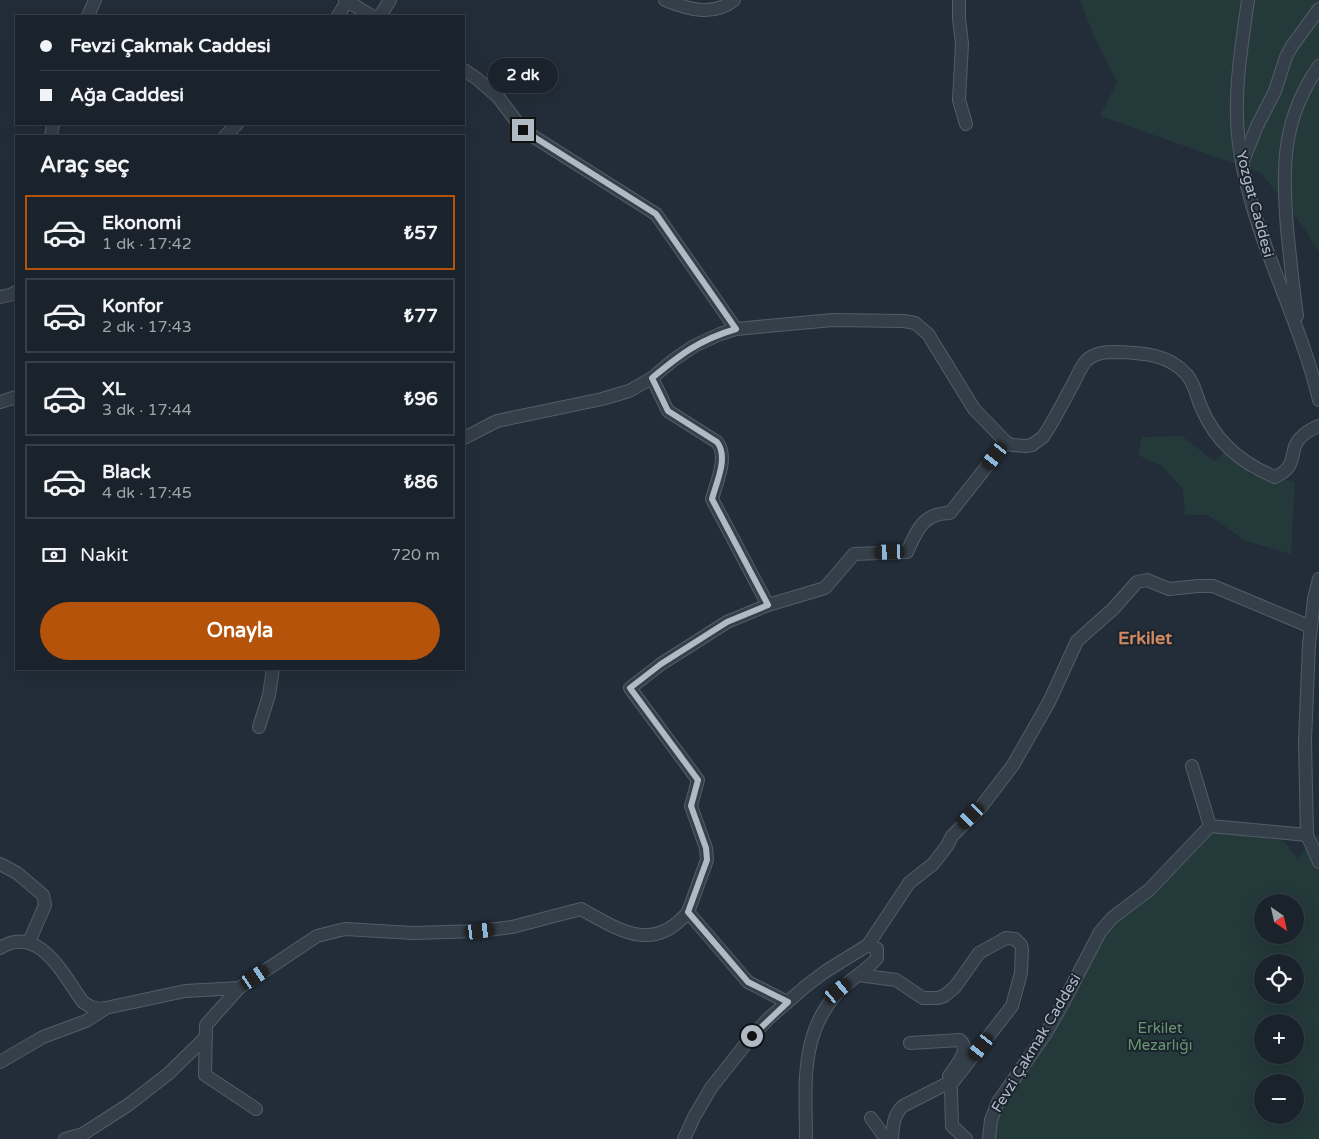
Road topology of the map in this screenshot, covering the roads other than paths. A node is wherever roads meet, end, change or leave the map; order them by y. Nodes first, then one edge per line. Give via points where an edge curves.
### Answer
1 (95, 0) edge
2 (390, 0) edge
3 (665, 0) edge
4 (734, 0) edge
5 (959, 0) edge
6 (1248, 0) edge
7 (346, 1) edge
8 (1319, 9) edge
9 (88, 15) edge
10 (339, 15) edge
11 (370, 15) edge
12 (381, 15) edge
13 (1319, 66) edge
14 (465, 71) edge
15 (966, 124) dead end
16 (237, 125) edge
17 (226, 135) edge
18 (1242, 164) junction
19 (15, 292) edge
20 (0, 297) edge
21 (736, 329) junction
22 (1298, 329) junction
23 (652, 378) junction
24 (15, 397) edge
25 (1319, 400) edge
26 (0, 402) edge
27 (1319, 426) edge
28 (465, 437) edge
29 (1006, 442) junction
30 (1319, 579) edge
31 (768, 605) junction
32 (1311, 627) junction
33 (273, 670) edge
34 (259, 727) dead end
35 (1192, 766) dead end
36 (1210, 826) junction
37 (1307, 835) junction
38 (1319, 862) edge
39 (0, 864) edge
40 (688, 912) junction
41 (29, 942) junction
42 (868, 946) junction
43 (0, 948) edge
44 (858, 974) junction
45 (239, 988) junction
46 (788, 1002) junction
47 (107, 1008) junction
48 (206, 1037) junction
49 (910, 1043) dead end
50 (0, 1062) edge
51 (947, 1086) junction
52 (256, 1109) dead end
53 (870, 1118) dead end
54 (65, 1139) edge
55 (684, 1139) edge
56 (806, 1139) edge
57 (886, 1139) edge
58 (892, 1139) edge
59 (966, 1139) edge
60 (989, 1139) edge

1 - 9 street
2 - 12 street
3 - 4 street via 684,8 702,10 724,6
5 - 15 street via 962,44 959,100
6 - 18 street, Yozgat Caddesi via 1237,88 1237,130
7 - 10 street
7 - 11 street
8 - 18 street via 1286,57 1275,91 1256,126
13 - 22 street via 1293,116 1284,162
14 - 21 street via 498,96 523,130 656,214
16 - 17 street
18 - 22 street, Yozgat Caddesi via 1269,259
19 - 20 street
21 - 23 street via 694,346
21 - 29 street via 833,320 915,323 928,334 974,409
22 - 25 street, Yozgat Caddesi
23 - 28 street via 616,396 497,421
23 - 31 street via 668,411 720,446 723,456 712,499
24 - 26 street
27 - 29 street via 1300,439 1290,466 1275,477 1239,457 1217,434 1201,408 1192,382 1180,368 1155,355 1110,352 1096,354 1083,366 1043,437 1026,446
29 - 31 street via 950,513 937,514 921,525 907,552 854,554 826,588
30 - 32 street
31 - 40 street via 727,622 630,688 698,780 691,806 707,860
32 - 37 street via 1305,715
32 - 42 street via 1213,586 1169,589 1148,580 1137,582 1077,641 1049,702 1013,765 981,807 952,836 933,864 909,883
33 - 34 street
35 - 36 street
36 - 37 street
36 - 60 street, Fevzi Çakmak Caddesi via 1149,890 1112,918 1100,932 1050,1026 998,1102 991,1120
37 - 38 street
39 - 41 street via 17,873 43,895 45,905
40 - 45 street via 668,929 652,935 634,935 618,930 581,909 512,927 480,931 413,934 345,929 316,936
40 - 46 street via 748,982
41 - 43 street
41 - 47 street via 49,955 83,1002 95,1008
42 - 44 street via 877,950 877,958
42 - 46 street via 826,971
44 - 51 street via 896,980 923,998 938,998 955,987 979,953 1006,938 1018,942 1022,949 1021,973 1012,1006
44 - 56 street via 829,1002 811,1041 806,1069
45 - 47 street via 185,991
45 - 48 street via 206,1026
46 - 55 street via 752,1036 718,1078
47 - 50 street via 86,1021 43,1037
48 - 52 street via 205,1075
48 - 54 street via 168,1074 128,1105 83,1134
49 - 51 street via 957,1039 963,1042 965,1050
51 - 58 street via 941,1085 899,1110 894,1119
51 - 59 street via 952,1126
53 - 57 street

